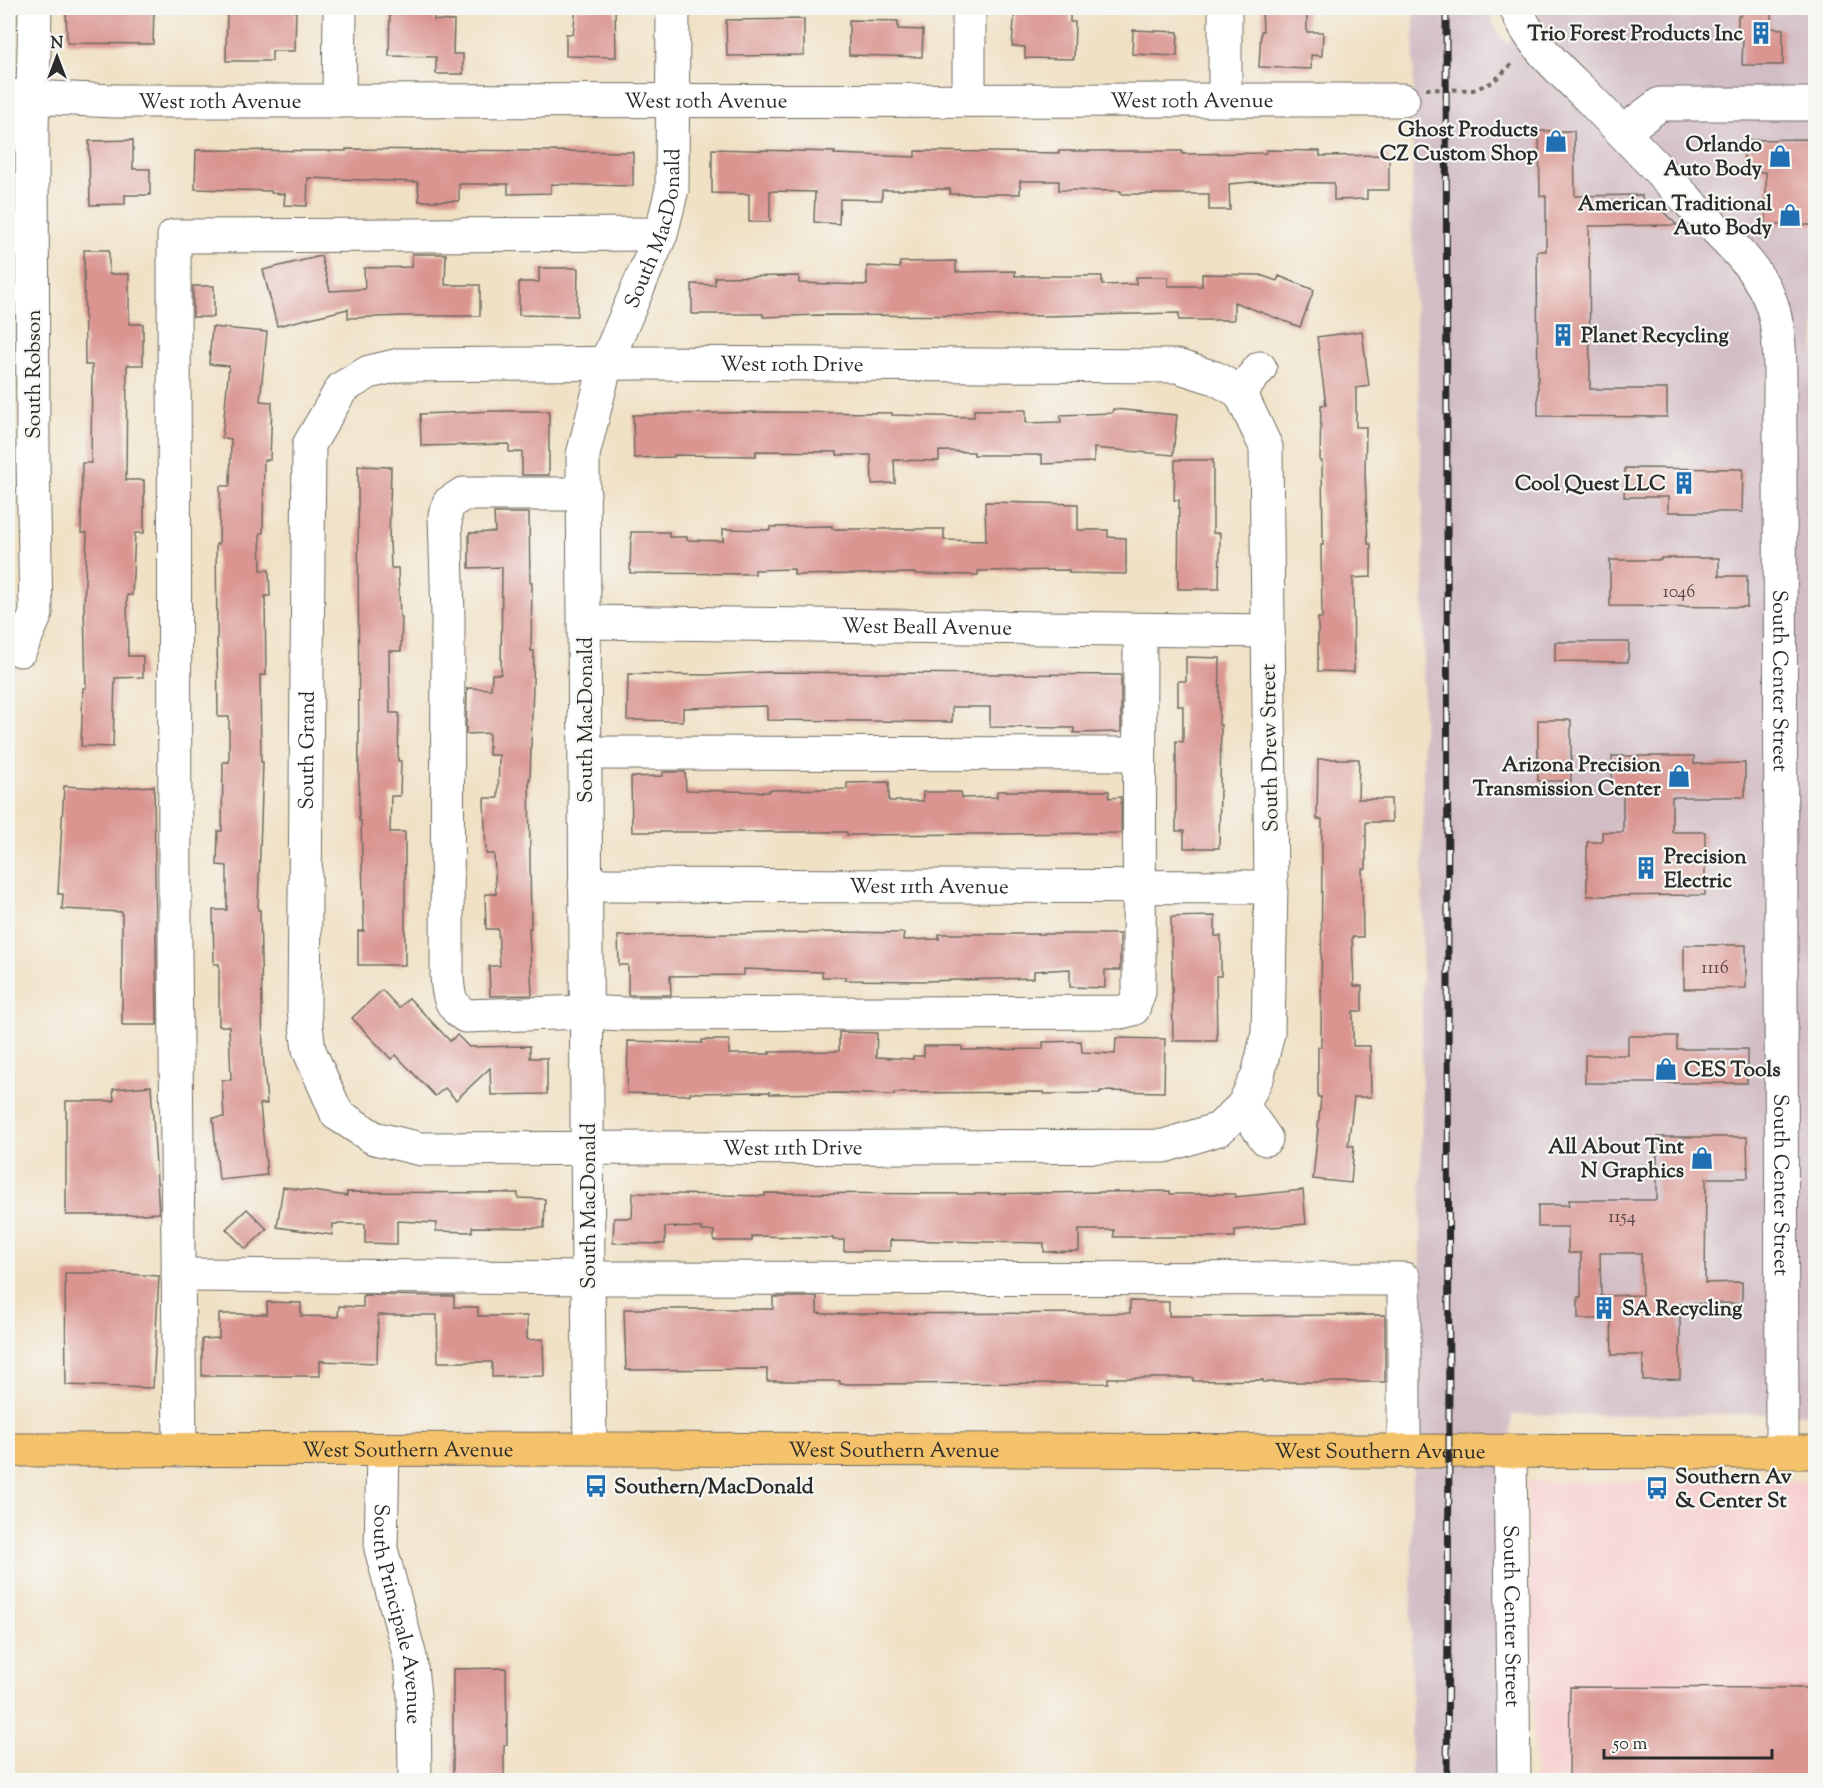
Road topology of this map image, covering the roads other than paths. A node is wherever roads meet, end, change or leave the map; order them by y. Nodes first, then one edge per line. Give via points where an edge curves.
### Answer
1 (35, 8) edge
2 (340, 8) edge
3 (673, 8) edge
4 (969, 8) edge
5 (1225, 8) edge
6 (1516, 8) edge
7 (1409, 95) road end
8 (20, 96) edge
9 (674, 99) junction
10 (969, 100) junction
11 (1225, 100) junction
12 (339, 101) junction
13 (1815, 105) edge
14 (1623, 132) junction
15 (661, 234) junction
16 (606, 363) junction
17 (331, 380) joint
18 (1250, 380) joint
19 (584, 494) junction
20 (585, 622) junction
21 (1140, 630) junction
22 (1268, 631) junction
23 (20, 650) dead end
24 (585, 753) junction
25 (1139, 754) junction
26 (585, 885) junction
27 (1138, 887) junction
28 (1271, 887) junction
29 (586, 1012) junction
30 (1243, 1106) junction
31 (329, 1124) joint
32 (1266, 1139) dead end
33 (588, 1148) junction
34 (178, 1275) junction
35 (588, 1278) junction
36 (591, 1449) junction
37 (8, 1450) edge
38 (180, 1450) junction
39 (383, 1450) junction
40 (1404, 1451) junction
41 (1510, 1451) junction
42 (1782, 1451) junction
43 (1815, 1452) edge
44 (415, 1780) edge
45 (1514, 1780) edge

1 - 8 street, South Robson
2 - 12 street
3 - 9 street, South MacDonald
4 - 10 street
5 - 11 street
6 - 14 street, South Center Street via 1551,61
7 - 11 street, West 10th Avenue
8 - 12 street, West 10th Avenue via 114,101
8 - 23 street, South Robson via 36,614
9 - 10 street, West 10th Avenue
9 - 12 street, West 10th Avenue
9 - 15 street, South MacDonald via 672,189
10 - 11 street, West 10th Avenue
13 - 14 street via 1660,105
14 - 42 street, South Center Street via 1760,280 1773,310 1779,343
15 - 16 street, South MacDonald
15 - 34 street via 174,236
16 - 17 street, West 10th Drive via 399,365
16 - 18 street, West 10th Drive via 1177,366 1215,378
16 - 19 street, South MacDonald via 583,455
17 - 31 street, South Grand via 309,445 304,998 309,1050
18 - 22 street, South Drew Street via 1266,447
19 - 20 street, South MacDonald
19 - 29 street via 463,494 449,503 445,515 448,992 454,1008 465,1016
20 - 21 street, West Beall Avenue
20 - 24 street, South MacDonald
21 - 22 street, West Beall Avenue
21 - 25 street
22 - 28 street, South Drew Street
24 - 25 street
24 - 26 street, South MacDonald
25 - 27 street
26 - 27 street, West 11th Avenue
26 - 29 street, South MacDonald
27 - 28 street, West 11th Avenue
27 - 29 street via 1139,992 1133,1009 1121,1012
28 - 30 street, South Drew Street via 1268,1033 1258,1075
29 - 33 street, South MacDonald
30 - 32 street
30 - 33 street, West 11th Drive via 1219,1129 1164,1146
31 - 33 street, West 11th Drive via 421,1149
33 - 35 street, South MacDonald
34 - 35 street
34 - 38 street
35 - 36 street, South MacDonald
35 - 40 street via 1404,1279
36 - 39 main road, West Southern Avenue
36 - 40 main road, West Southern Avenue
37 - 38 main road, West Southern Avenue
38 - 39 main road, West Southern Avenue
39 - 44 street, South Principale Avenue via 381,1549 410,1657
40 - 41 main road, West Southern Avenue
41 - 42 main road, West Southern Avenue
41 - 45 street, South Center Street
42 - 43 main road, West Southern Avenue

